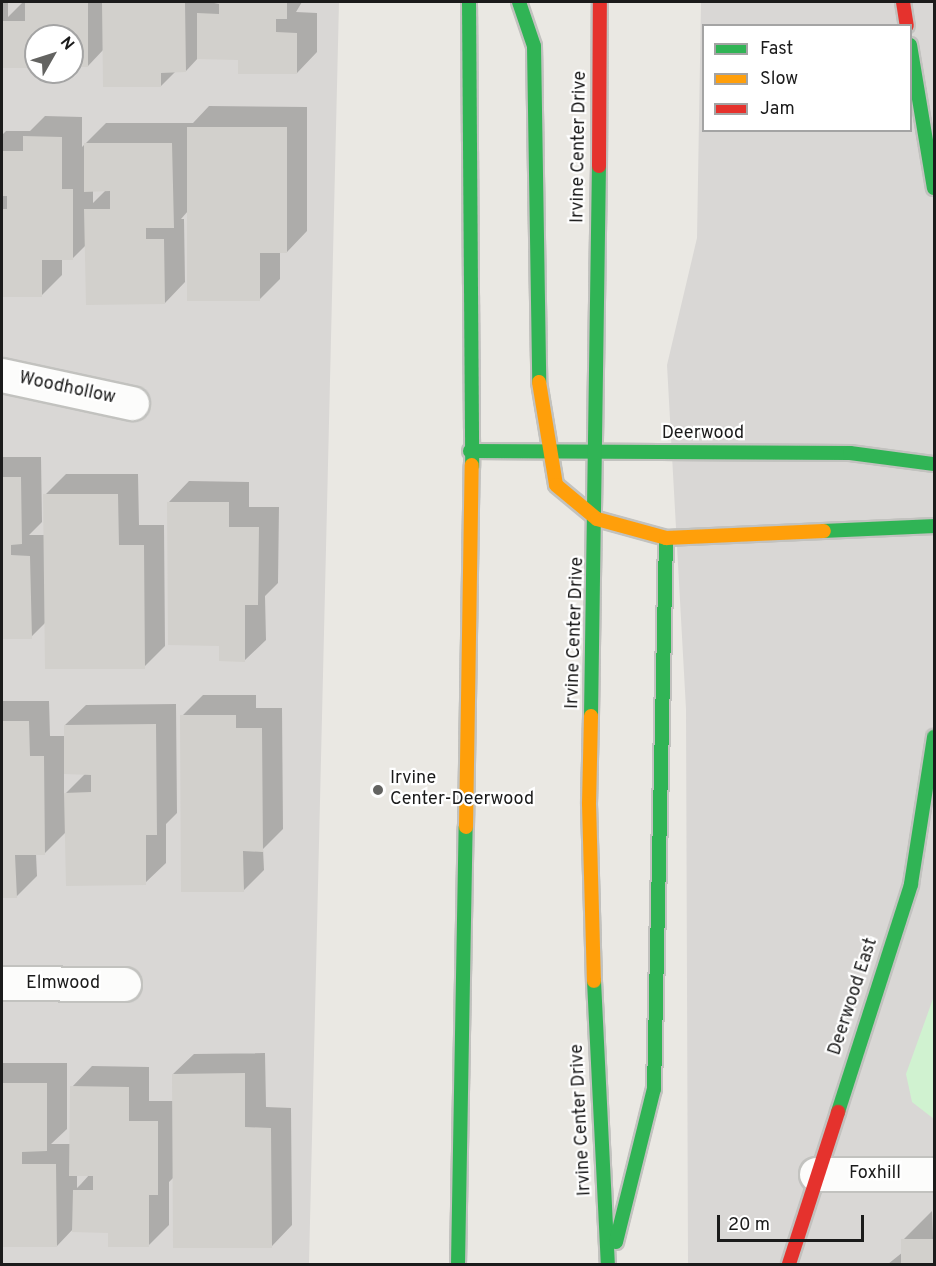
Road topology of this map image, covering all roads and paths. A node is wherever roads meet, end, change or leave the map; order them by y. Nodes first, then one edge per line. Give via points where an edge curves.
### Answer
1 (469, 2) edge
2 (519, 2) edge
3 (600, 2) edge
4 (903, 2) edge
5 (907, 24) edge
6 (912, 57) edge
7 (934, 188) edge
8 (2, 375) edge
9 (132, 403) dead end
10 (470, 451) junction
11 (597, 451) junction
12 (550, 452) junction
13 (934, 464) edge
14 (597, 519) junction
15 (934, 526) edge
16 (666, 538) junction
17 (934, 737) edge
18 (2, 983) edge
19 (124, 984) dead end
20 (816, 1174) junction
21 (934, 1174) edge
22 (458, 1264) edge
23 (609, 1264) edge
24 (789, 1264) edge

1 - 10 main road
2 - 12 main road via 534,46 539,393
3 - 11 main road, Irvine Center Drive
4 - 5 main road
6 - 7 main road
8 - 9 street, Woodhollow
10 - 12 main road, Deerwood
10 - 22 main road via 472,520
11 - 12 main road, Deerwood
11 - 13 main road, Deerwood via 850,453
11 - 14 main road, Irvine Center Drive
12 - 14 main road via 556,484
14 - 16 main road
14 - 23 main road, Irvine Center Drive via 589,804 598,1115
15 - 16 main road
16 - 23 main road via 654,1089
17 - 20 main road, Deerwood East via 911,884
18 - 19 street, Elmwood
20 - 21 street, Foxhill
20 - 24 main road, Deerwood East

